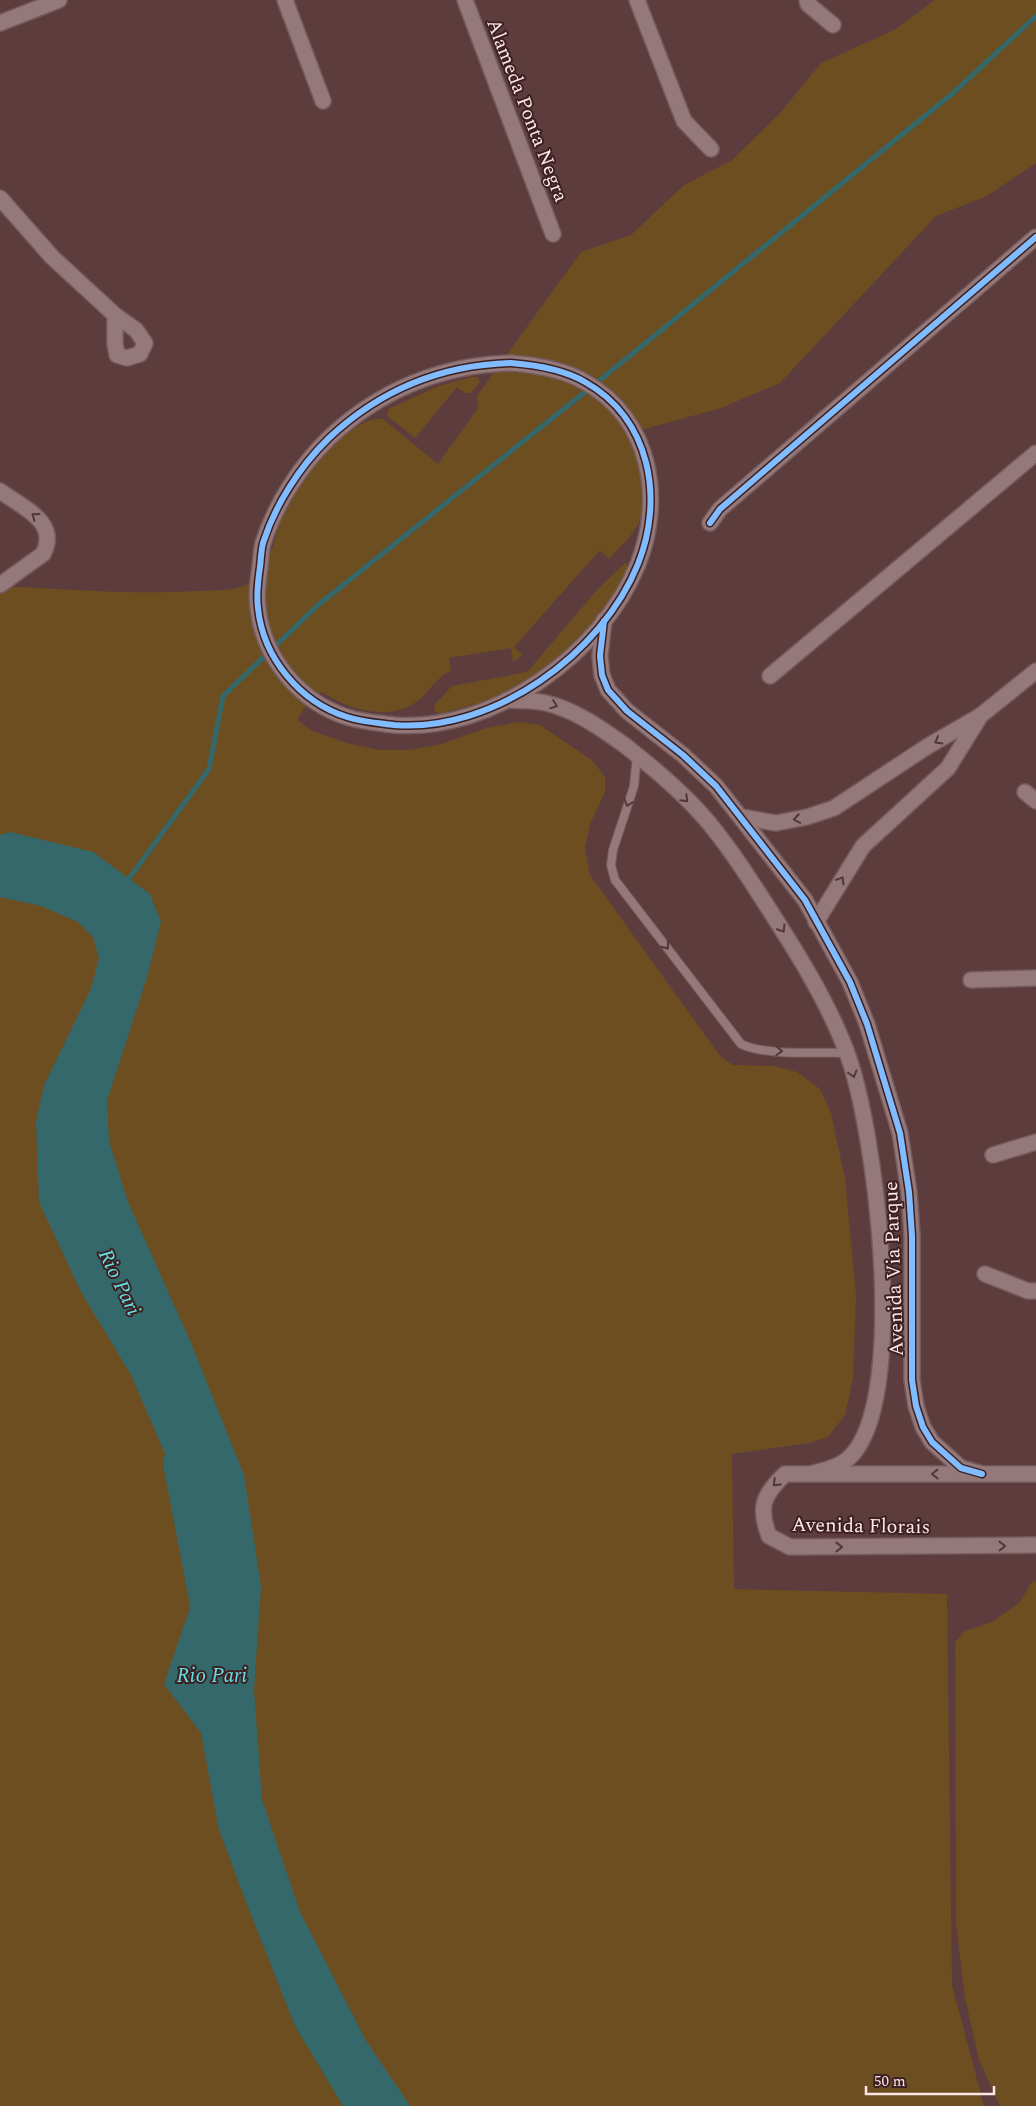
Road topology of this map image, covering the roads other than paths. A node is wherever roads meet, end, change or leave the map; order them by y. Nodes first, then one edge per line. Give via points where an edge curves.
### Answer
1 (59, 0) edge
2 (285, 0) edge
3 (465, 0) edge
4 (637, 0) edge
5 (807, 0) edge
6 (0, 23) edge
7 (833, 25) dead end
8 (323, 101) dead end
9 (712, 149) dead end
10 (0, 198) edge
11 (553, 234) dead end
12 (1036, 237) edge
13 (115, 315) dead end
14 (1036, 453) edge
15 (0, 491) edge
16 (710, 523) dead end
17 (1, 582) edge
18 (604, 620) junction
19 (1036, 671) edge
20 (770, 676) dead end
21 (506, 700) junction
22 (980, 716) junction
23 (637, 755) junction
24 (742, 817) junction
25 (816, 922) junction
26 (1036, 978) edge
27 (971, 980) dead end
28 (847, 1053) junction
29 (1036, 1142) edge
30 (993, 1154) dead end
31 (985, 1274) dead end
32 (1036, 1291) edge
33 (810, 1474) junction
34 (982, 1474) junction
35 (1036, 1474) edge
36 (1036, 1545) edge

1 - 6 street
2 - 8 street
3 - 11 street, Alameda Ponta Negra
4 - 9 street via 684,121
5 - 7 street
10 - 13 street via 52,257
12 - 16 street via 720,509
14 - 20 street
17 -> 15 street via 43,554 48,538 43,522
18 - 21 street, Avenida Via Parque via 579,650 528,689
18 - 21 street, Avenida Via Parque via 618,602 637,565 646,536 651,506 649,474 642,445 629,421 612,401 585,382 529,364 477,365 444,371 406,385 366,408 328,439 296,477 263,545 258,609 266,640 282,671 321,705 347,717 377,723 404,726 435,724 468,716
18 - 24 street, Avenida Via Parque via 600,656 608,690 627,711 716,786
19 - 22 street
21 -> 23 street, Avenida Via Parque via 544,702 564,709 595,724
22 -> 24 street via 834,808 808,817 776,822
25 -> 22 street via 863,846 948,768
23 -> 28 street, Avenida Via Parque via 708,822 746,872 809,972
23 -> 28 lane via 634,786 613,850 611,865 615,880 741,1044 778,1051
24 - 25 street, Avenida Via Parque via 805,900
25 - 34 street, Avenida Via Parque via 850,982 867,1024 900,1133 912,1236 912,1380 916,1406 932,1442 961,1468
26 - 27 street
28 -> 33 street, Avenida Via Parque via 863,1109 874,1183 880,1237 881,1358 872,1418 865,1436 855,1452 839,1466
29 - 30 street
31 - 32 street via 1028,1291
34 -> 33 street, Avenida Florais
33 -> 36 street, Avenida Florais via 785,1474 769,1490 763,1506 763,1521 769,1536 790,1547
34 - 35 street, Avenida Florais

